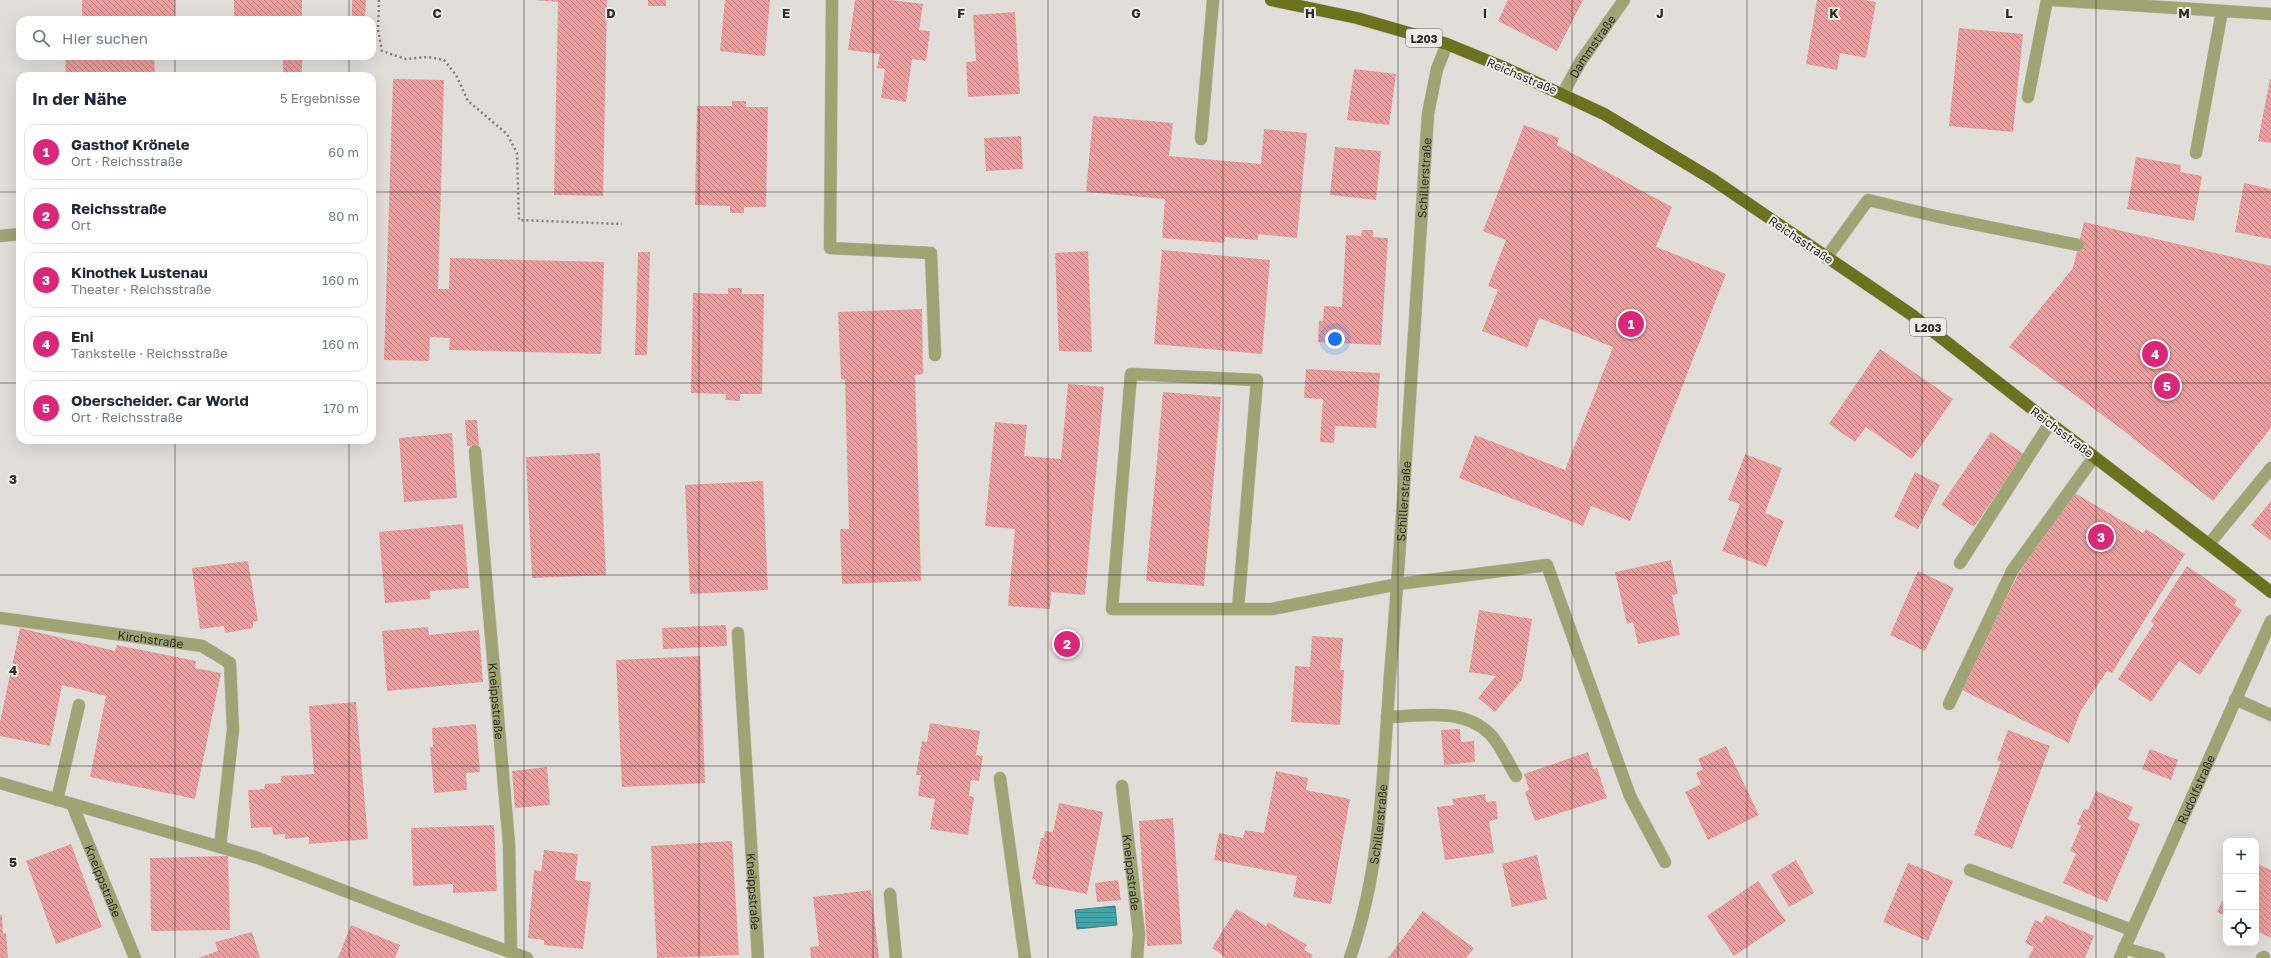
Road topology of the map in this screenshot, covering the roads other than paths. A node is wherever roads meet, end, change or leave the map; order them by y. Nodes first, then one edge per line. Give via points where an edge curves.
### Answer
1 (832, 0) edge
2 (1213, 0) edge
3 (1271, 0) edge
4 (1624, 0) edge
5 (2046, 0) edge
6 (2052, 0) edge
7 (2222, 10) junction
8 (2271, 14) edge
9 (1447, 44) junction
10 (1563, 93) junction
11 (2028, 97) dead end
12 (1201, 139) dead end
13 (2196, 153) dead end
14 (16, 234) edge
15 (0, 236) edge
16 (2078, 246) dead end
17 (1826, 258) junction
18 (935, 355) dead end
19 (2050, 423) junction
20 (475, 451) dead end
21 (2094, 457) junction
22 (2271, 468) edge
23 (2209, 544) junction
24 (1960, 563) dead end
25 (1398, 584) junction
26 (2271, 592) edge
27 (1238, 609) junction
28 (0, 618) edge
29 (2271, 621) edge
30 (738, 633) dead end
31 (2235, 699) junction
32 (1949, 704) dead end
33 (79, 705) dead end
34 (2271, 715) edge
35 (1387, 717) junction
36 (1516, 776) dead end
37 (1000, 778) dead end
38 (0, 783) edge
39 (1122, 786) dead end
40 (57, 800) junction
41 (72, 804) junction
42 (220, 847) junction
43 (1665, 862) dead end
44 (1970, 870) dead end
45 (890, 894) dead end
46 (2132, 930) junction
47 (511, 952) junction
48 (2122, 953) edge
49 (135, 958) edge
50 (527, 958) edge
51 (758, 958) edge
52 (896, 958) edge
53 (1025, 958) edge
54 (1137, 958) edge
55 (1350, 958) edge
56 (2159, 958) edge

1 - 18 street via 830,248 931,253
2 - 12 street
3 - 9 main road, Reichsstraße / L203 via 1357,18
4 - 10 street, Dammstraße via 1580,61
5 - 11 street
6 - 7 street
7 - 8 street
7 - 13 street
9 - 10 main road, Reichsstraße / L203
9 - 25 street, Schillerstraße via 1437,69 1428,114
10 - 17 main road, Reichsstraße / L203 via 1604,114 1712,179
14 - 15 street
16 - 17 street via 1868,200
17 - 19 main road, Reichsstraße / L203 via 1912,315
19 - 21 main road, Reichsstraße / L203
19 - 24 street
20 - 47 street, Kneippstraße via 509,844
21 - 23 main road, Reichsstraße / L203
21 - 32 street via 2012,571
22 - 23 street
23 - 26 main road, Reichsstraße / L203
25 - 27 street via 1272,609
25 - 35 street, Schillerstraße
25 - 43 street via 1547,565 1630,796
27 - 27 street via 1257,380 1131,374 1112,609
28 - 42 street, Kirchstraße via 202,646 230,663 233,730
29 - 31 street, Rudolfstraße
30 - 51 street, Kneippstraße
31 - 34 street
31 - 46 street, Rudolfstraße
33 - 40 street
35 - 36 street via 1450,715 1473,721 1491,735
35 - 55 street, Schillerstraße via 1376,851 1360,930
37 - 53 street
38 - 40 street
39 - 54 street, Kneippstraße via 1139,934
40 - 41 street
41 - 42 street
41 - 49 street, Kneippstraße
42 - 47 street via 258,858
44 - 46 street
45 - 52 street
46 - 48 street, Rudolfstraße
47 - 50 street
48 - 56 street

